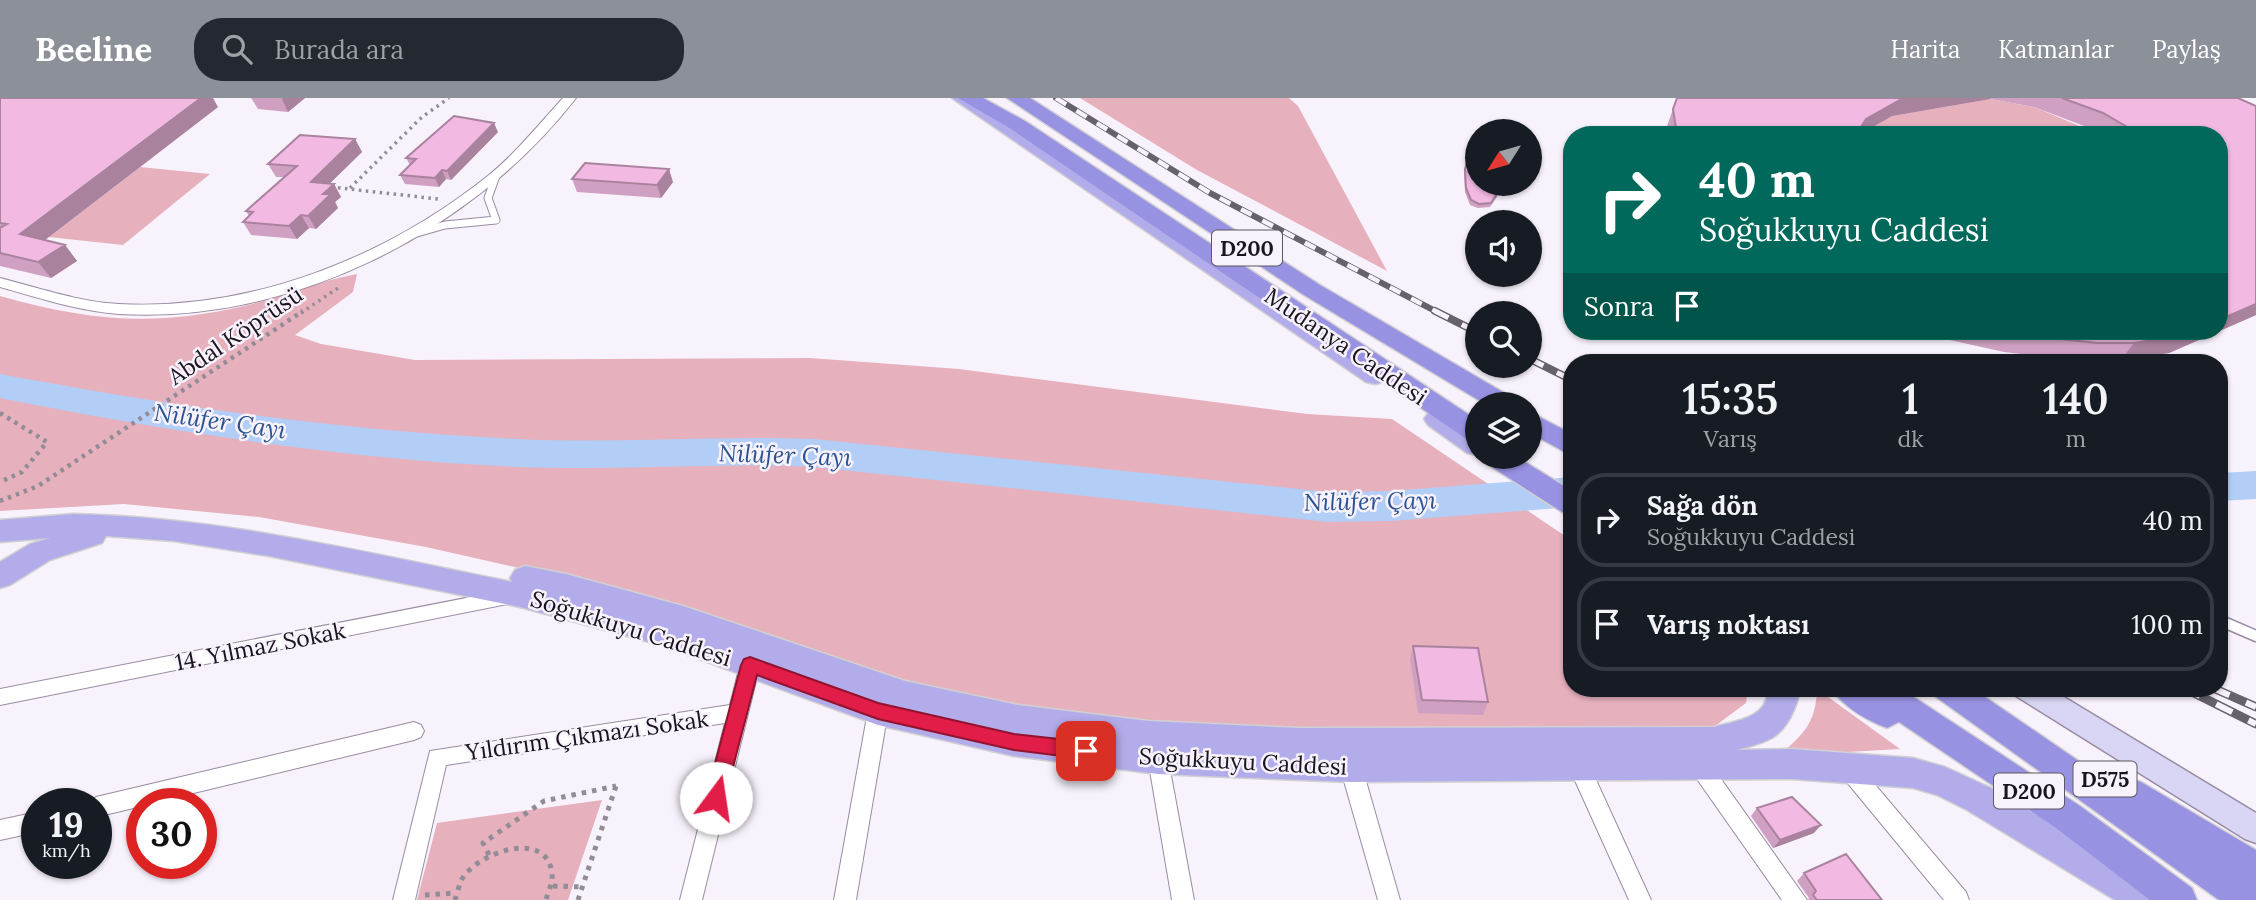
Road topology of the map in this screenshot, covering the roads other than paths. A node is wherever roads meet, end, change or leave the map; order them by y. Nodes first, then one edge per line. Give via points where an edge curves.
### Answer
1 (570, 98) edge
2 (962, 98) edge
3 (968, 98) edge
4 (1017, 98) edge
5 (496, 176) junction
6 (405, 236) junction
7 (0, 282) edge
8 (1485, 392) edge
9 (1409, 395) junction
10 (1465, 426) edge
11 (1542, 428) edge
12 (1465, 436) edge
13 (1563, 441) edge
14 (1513, 469) edge
15 (1532, 469) edge
16 (1563, 488) edge
17 (1563, 501) edge
18 (0, 520) edge
19 (128, 526) junction
20 (0, 531) edge
21 (0, 577) edge
22 (520, 595) junction
23 (2228, 624) edge
24 (2256, 636) edge
25 (750, 665) junction
26 (0, 697) edge
27 (1783, 697) edge
28 (1861, 697) edge
29 (1888, 697) edge
30 (1960, 697) edge
31 (1968, 697) edge
32 (2041, 697) edge
33 (878, 711) junction
34 (737, 713) junction
35 (414, 731) dead end
36 (1158, 759) junction
37 (1578, 765) junction
38 (1699, 765) junction
39 (1351, 767) junction
40 (1848, 768) junction
41 (112, 803) edge
42 (21, 825) edge
43 (0, 830) edge
44 (2256, 830) edge
45 (2256, 869) edge
46 (404, 898) edge
47 (691, 900) edge
48 (845, 900) edge
49 (1183, 900) edge
50 (1390, 900) edge
51 (1640, 900) edge
52 (1796, 900) edge
53 (1958, 900) edge
54 (2149, 900) edge
55 (2179, 900) edge
56 (2249, 900) edge

1 - 5 street
2 - 9 main road
3 - 9 highway, Mudanya Caddesi / D200 via 1018,125
4 - 8 highway, Mudanya Caddesi / D200 via 1312,290
5 - 6 street
5 - 6 lane via 487,191 496,220 445,225
6 - 7 street via 339,267 225,303 117,309
9 - 10 highway, Mudanya Caddesi / D200
9 - 12 highway
11 - 13 highway
14 - 17 main road
15 - 16 highway
18 - 27 main road, Soğukkuyu Caddesi via 114,512 203,519 308,535 566,586 683,618 905,695 1018,719 1149,735 1299,742 1714,741 1762,729 1775,716
19 - 20 main road, Soğukkuyu Caddesi
19 - 21 main road via 40,552
19 - 22 main road, Soğukkuyu Caddesi via 269,545
22 - 25 main road, Soğukkuyu Caddesi via 668,635
22 - 26 street, 14. Yılmaz Sokak
23 - 24 lane
25 - 33 main road, Soğukkuyu Caddesi
25 - 34 street
28 - 54 highway
29 - 55 highway, D200 via 2068,817
30 - 56 highway, D200
31 - 45 highway, D575
32 - 44 main road
33 - 36 main road, Soğukkuyu Caddesi via 1014,742
33 - 48 street
34 - 46 street, Yıldırım Çıkmazı Sokak via 437,757
34 - 47 street
35 - 41 street
36 - 39 main road, Soğukkuyu Caddesi
36 - 49 street
37 - 38 main road, Soğukkuyu Caddesi
37 - 39 main road, Soğukkuyu Caddesi
37 - 51 street
38 - 40 main road, Soğukkuyu Caddesi
38 - 52 street
39 - 50 street
40 - 53 street
40 - 54 main road, Soğukkuyu Caddesi via 1913,773 1945,782 2030,827
42 - 43 street

